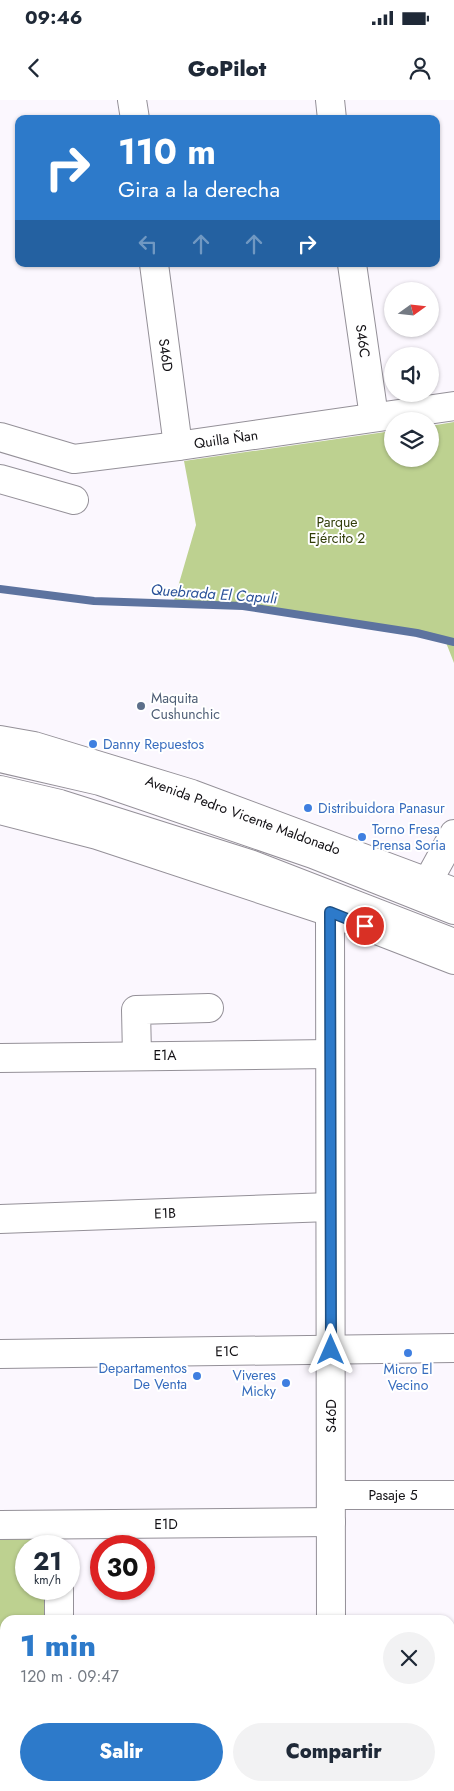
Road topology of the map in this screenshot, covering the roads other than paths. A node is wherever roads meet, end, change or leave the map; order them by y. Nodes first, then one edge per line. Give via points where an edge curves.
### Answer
1 (132, 100) edge
2 (330, 100) edge
3 (134, 115) edge
4 (332, 115) edge
5 (154, 267) edge
6 (352, 267) edge
7 (454, 406) edge
8 (374, 417) junction
9 (0, 438) edge
10 (178, 446) junction
11 (0, 479) edge
12 (74, 500) dead end
13 (0, 740) edge
14 (0, 758) edge
15 (0, 790) edge
16 (0, 810) edge
17 (454, 834) edge
18 (427, 883) junction
19 (454, 892) edge
20 (454, 910) edge
21 (330, 912) junction
22 (454, 943) edge
23 (454, 960) edge
24 (209, 1008) dead end
25 (330, 1054) junction
26 (137, 1055) junction
27 (0, 1058) edge
28 (330, 1207) junction
29 (0, 1218) edge
30 (454, 1348) edge
31 (331, 1350) junction
32 (0, 1354) edge
33 (332, 1495) junction
34 (454, 1495) edge
35 (331, 1522) junction
36 (0, 1525) edge
37 (59, 1535) edge
38 (59, 1600) edge
39 (59, 1615) edge
40 (331, 1615) edge

1 - 3 street
2 - 4 street
5 - 10 street, S46D
6 - 8 street, S46C
7 - 8 street, Quilla Ñan
8 - 10 street, Quilla Ñan
9 - 10 street, Quilla Ñan via 74,459
11 - 12 street
13 - 18 street, Avenida Pedro Vicente Maldonado via 34,746 192,794
14 - 20 street via 100,781 313,854
15 - 22 street via 60,804 250,864
16 - 21 street via 97,835
17 - 18 street
18 - 19 street, Avenida Pedro Vicente Maldonado
21 - 23 street
21 - 25 street, S46D
24 - 26 street via 136,1010
25 - 26 street, E1A
25 - 28 street, S46D
26 - 27 street, E1A
28 - 29 street, E1B
28 - 31 street, S46D
30 - 31 street, E1C
31 - 32 street, E1C
31 - 33 street, S46D
33 - 34 street, Pasaje 5
33 - 35 street, S46D
35 - 37 street, E1D
35 - 40 street, S46D
36 - 37 street, E1D
38 - 39 street

